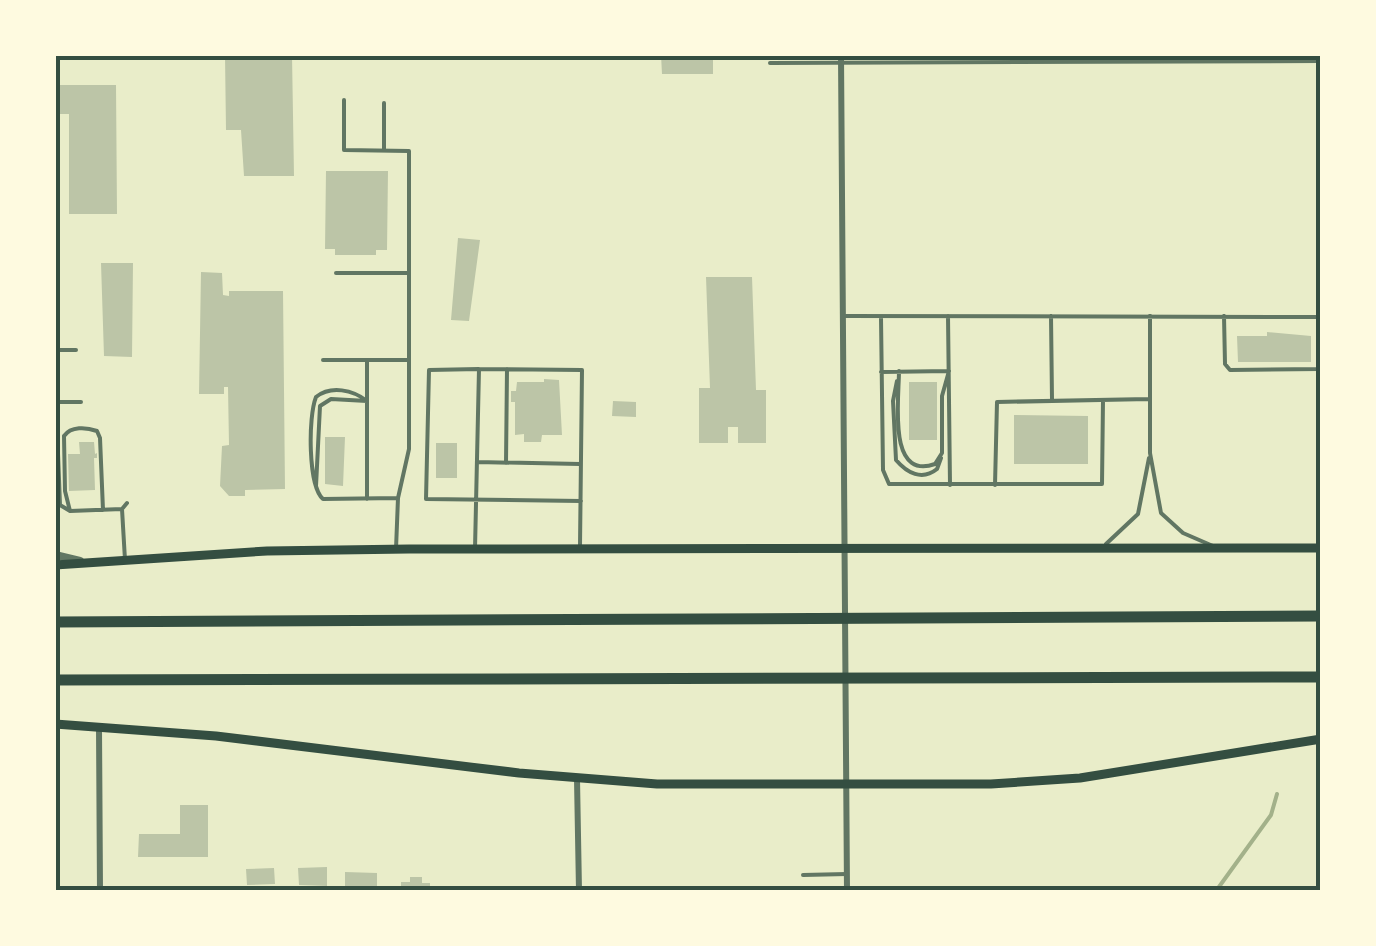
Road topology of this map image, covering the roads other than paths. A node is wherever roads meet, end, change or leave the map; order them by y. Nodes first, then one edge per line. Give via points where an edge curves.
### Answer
1 (880, 55) edge
2 (841, 59) edge
3 (1321, 61) edge
4 (880, 63) junction
5 (770, 64) dead end
6 (344, 100) dead end
7 (384, 103) dead end
8 (384, 151) junction
9 (336, 273) dead end
10 (409, 273) junction
11 (842, 316) junction
12 (881, 316) junction
13 (948, 316) junction
14 (1051, 316) junction
15 (1150, 316) junction
16 (1224, 316) junction
17 (1320, 316) edge
18 (55, 350) edge
19 (76, 350) dead end
20 (322, 360) dead end
21 (368, 360) junction
22 (409, 360) junction
23 (478, 369) junction
24 (506, 369) junction
25 (949, 371) junction
26 (881, 372) junction
27 (899, 372) junction
28 (1150, 399) junction
29 (1052, 400) junction
30 (1103, 400) junction
31 (367, 401) junction
32 (56, 402) edge
33 (81, 402) dead end
34 (1150, 453) junction
35 (476, 462) junction
36 (506, 463) junction
37 (580, 464) junction
38 (950, 485) junction
39 (995, 485) junction
40 (398, 498) junction
41 (367, 499) junction
42 (476, 500) junction
43 (581, 501) junction
44 (127, 503) dead end
45 (70, 510) junction
46 (103, 510) junction
47 (122, 510) junction
48 (1217, 547) junction
49 (1103, 548) junction
50 (1321, 548) edge
51 (396, 549) junction
52 (474, 549) junction
53 (580, 550) junction
54 (842, 550) junction
55 (55, 554) edge
56 (125, 560) junction
57 (89, 563) junction
58 (55, 565) edge
59 (1321, 616) edge
60 (55, 622) edge
61 (1321, 677) edge
62 (55, 680) edge
63 (55, 724) edge
64 (99, 726) junction
65 (1321, 739) edge
66 (577, 779) junction
67 (845, 786) junction
68 (804, 874) dead end
69 (847, 874) junction
70 (100, 891) edge
71 (579, 891) edge
72 (608, 891) edge
73 (847, 891) edge

1 - 4 lane
2 - 4 lane
2 - 5 lane
2 - 11 street
3 - 4 lane
6 - 8 lane via 344,150
7 - 8 lane
8 - 10 lane via 409,151
9 - 10 lane
10 - 22 lane
11 - 12 lane
11 - 54 street
12 - 13 lane
12 - 26 lane
13 - 14 lane
13 - 25 lane
14 - 15 lane
14 - 29 lane
15 - 16 lane
15 - 28 lane
16 - 17 lane
16 - 17 lane via 1230,370 1320,368
18 - 19 lane
20 - 21 lane
21 - 22 lane
21 - 31 lane
22 - 40 lane via 408,454
23 - 24 lane
23 - 35 lane
23 - 42 lane via 429,370 426,499
24 - 36 lane
24 - 37 lane via 582,370
25 - 27 lane
25 - 27 lane via 942,453 922,467 903,455
25 - 38 lane
26 - 27 lane
26 - 38 lane via 885,479 895,486
28 - 30 lane
28 - 34 lane
29 - 30 lane
29 - 39 lane via 996,402
30 - 39 lane via 1102,484
31 - 41 lane
31 - 41 lane via 330,399 320,406 316,487 318,497
32 - 33 lane
32 - 45 lane via 58,500
34 - 48 lane via 1161,513 1183,533
34 - 49 lane via 1138,514
35 - 36 lane
35 - 42 lane
36 - 37 lane
37 - 43 lane
38 - 39 lane
40 - 41 lane
40 - 51 lane
42 - 43 lane
42 - 52 lane
43 - 53 lane
44 - 47 lane
45 - 46 lane
45 - 46 lane via 64,436 84,428 100,438
46 - 47 lane
47 - 56 lane
48 - 49 main road
48 - 50 main road
49 - 54 main road
51 - 52 main road
51 - 56 main road
52 - 53 main road
53 - 54 main road
54 - 67 street
55 - 57 street
56 - 57 main road
57 - 58 main road
59 - 60 highway
61 - 62 highway
63 - 64 main road
64 - 66 main road
64 - 70 street
65 - 67 main road via 1080,778
66 - 67 main road
66 - 71 street
67 - 69 street
68 - 69 lane
69 - 73 street
71 - 72 lane

